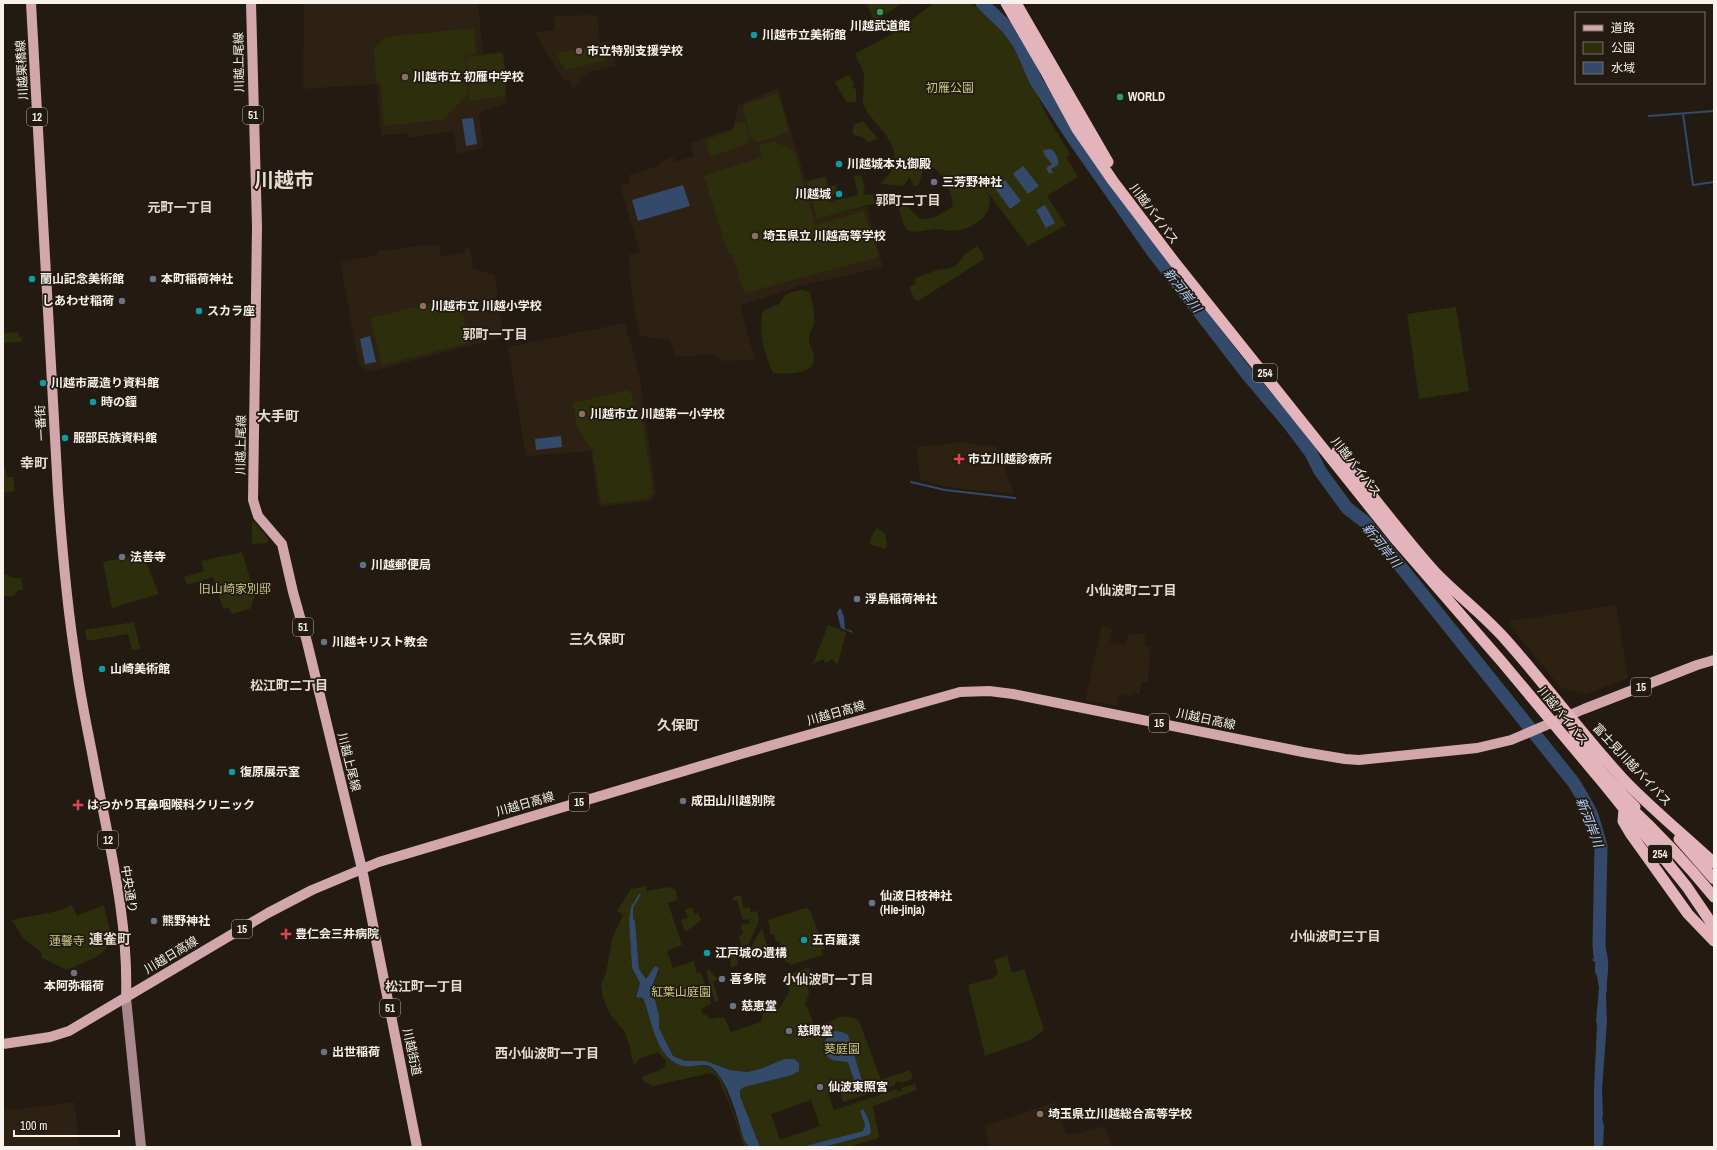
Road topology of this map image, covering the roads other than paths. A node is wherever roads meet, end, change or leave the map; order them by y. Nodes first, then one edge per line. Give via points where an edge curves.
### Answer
1 (31, 3) edge
2 (251, 3) edge
3 (1006, 3) edge
4 (1016, 3) edge
5 (44, 231) joint
6 (1714, 660) edge
7 (79, 684) joint
8 (1569, 716) junction
9 (1553, 723) junction
10 (1604, 784) junction
11 (1648, 804) junction
12 (1624, 810) junction
13 (1652, 828) junction
14 (1714, 863) edge
15 (362, 869) junction
16 (1714, 878) edge
17 (1714, 898) edge
18 (1714, 926) edge
19 (1714, 941) edge
20 (126, 998) junction
21 (3, 1044) edge
22 (141, 1147) edge
23 (417, 1147) edge

1 - 5 main road, 川越栗橋線 / 12
2 - 15 main road, 川越上尾線 / 51 via 257,227 253,500 258,516 282,544
3 - 9 highway, 川越バイパス / 254 via 1077,129 1147,225 1397,541
4 - 8 highway, 川越バイパス / 254 via 1084,123 1118,177 1402,533 1458,596 1492,625
5 - 7 main road, 一番街 / 12 via 59,497 70,620
6 - 8 main road, 川越日高線 / 15
7 - 20 main road, 中央通り / 12 via 117,894 126,962
8 - 9 main road, 川越日高線 / 15
8 - 11 highway, 富士見川越バイパス / 254
8 - 13 highway via 1573,733 1581,745
9 - 10 highway, 川越バイパス / 254
9 - 15 main road, 川越日高線 / 15 via 1525,735 1477,748 1374,759 1345,759 1035,698 989,691 960,692 401,854
10 - 12 highway, 川越バイパス / 254
10 - 13 highway, 254
11 - 14 highway, 富士見川越バイパス / 254
11 - 16 highway, 254
12 - 18 highway, 川越バイパス / 254 via 1687,887
12 - 19 highway, 254 via 1623,821 1645,854 1688,914
13 - 17 highway, 254
15 - 20 main road, 川越日高線 / 15 via 312,890 268,913
15 - 23 main road, 川越街道 / 51
20 - 21 main road, 川越日高線 / 15 via 64,1033
20 - 22 main road, 中央通り

